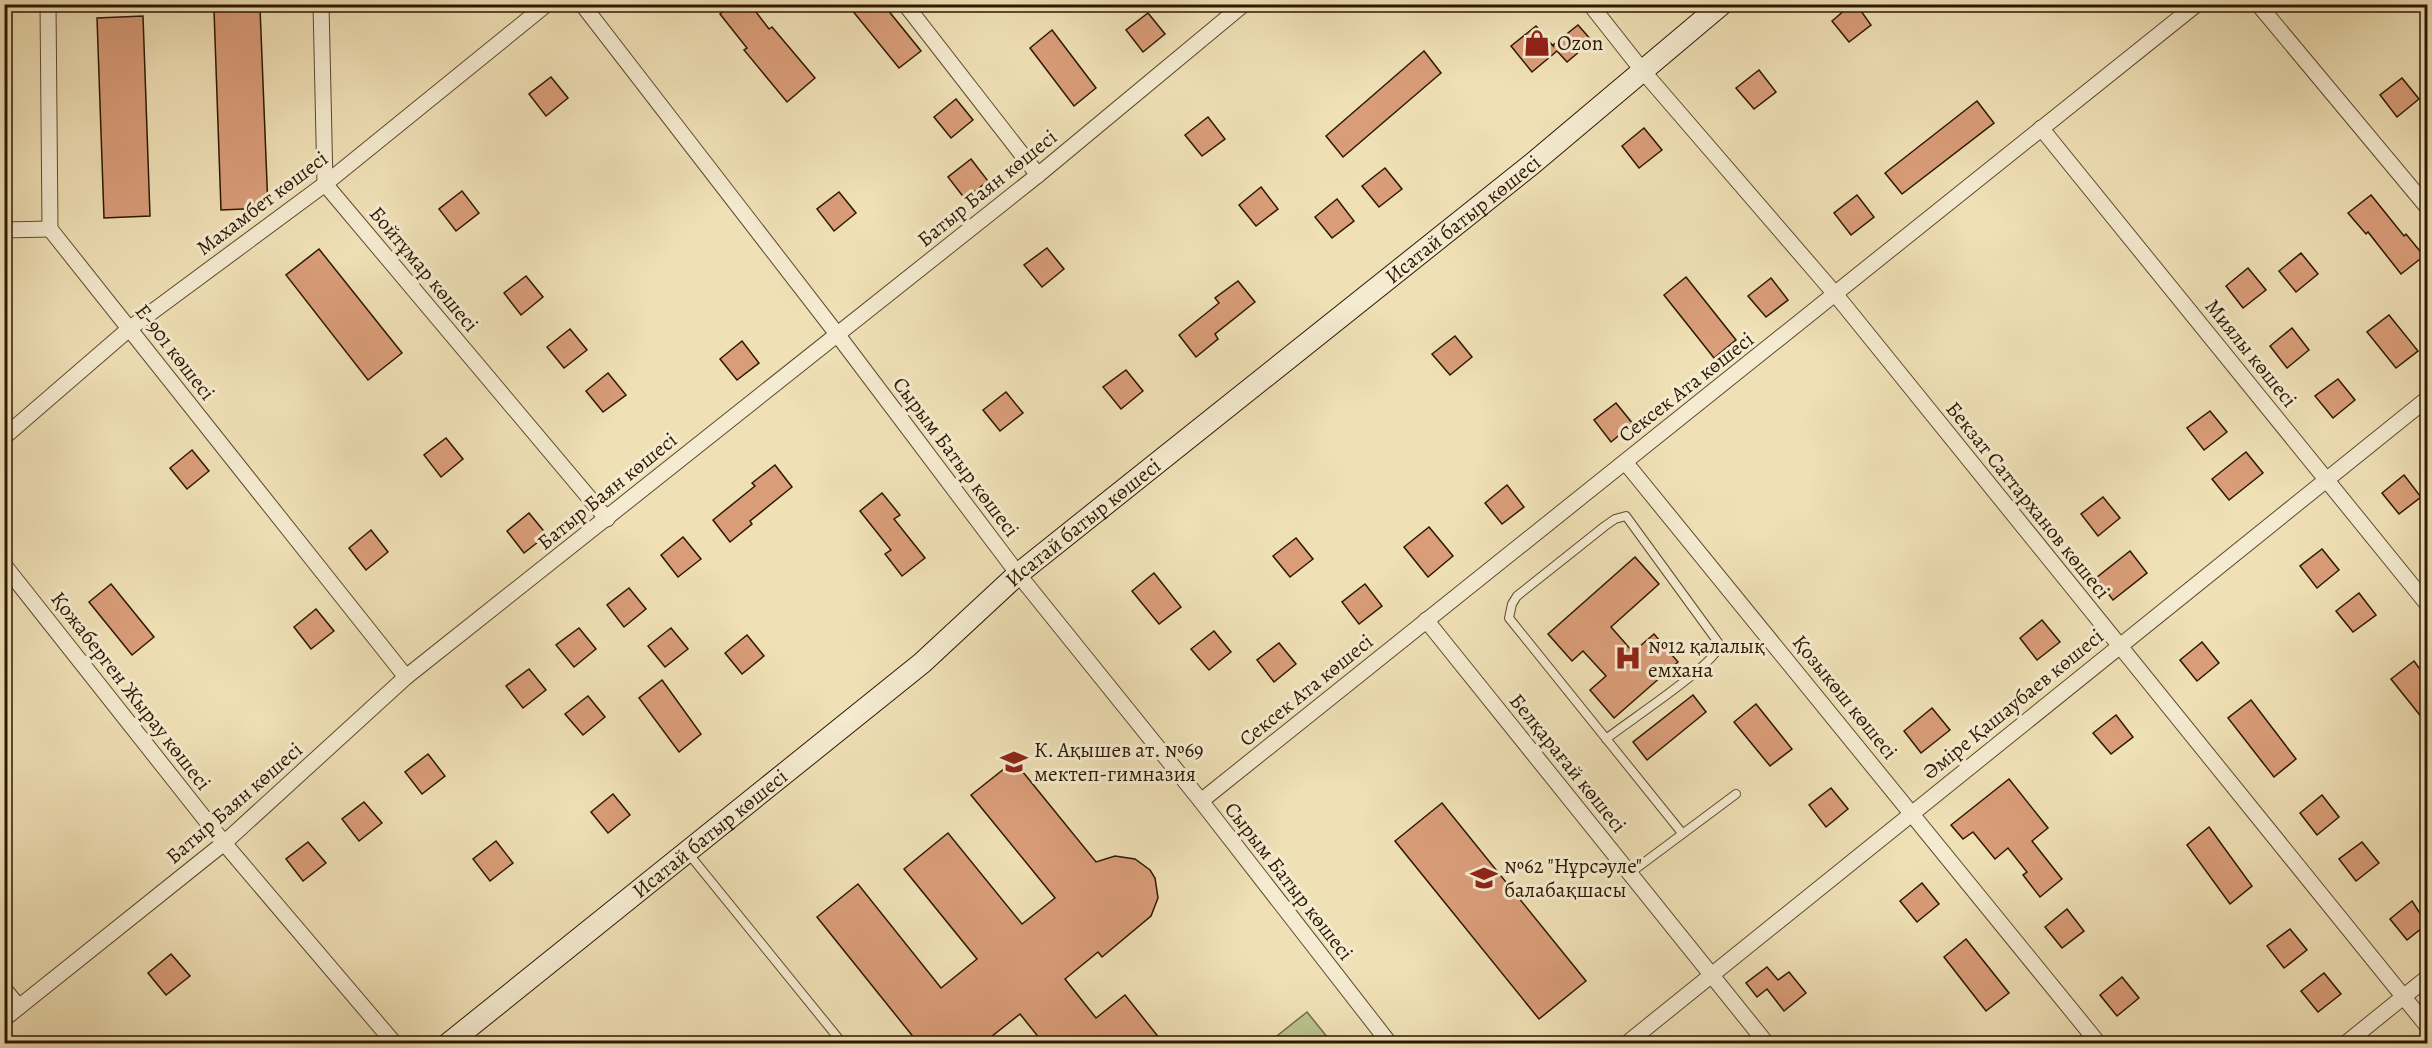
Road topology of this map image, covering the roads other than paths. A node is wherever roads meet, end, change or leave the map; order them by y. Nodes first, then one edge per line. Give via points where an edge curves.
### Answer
1 (48, 4) edge
2 (321, 4) edge
3 (547, 4) edge
4 (582, 4) edge
5 (905, 4) edge
6 (1590, 4) edge
7 (1722, 4) edge
8 (2197, 4) edge
9 (2258, 4) edge
10 (1240, 6) edge
11 (1642, 70) junction
12 (2041, 128) junction
13 (1038, 175) junction
14 (325, 184) junction
15 (2427, 208) edge
16 (50, 229) junction
17 (4, 230) edge
18 (1836, 295) junction
19 (129, 329) junction
20 (837, 333) junction
21 (2427, 398) edge
22 (4, 437) edge
23 (1625, 462) junction
24 (2326, 478) junction
25 (607, 519) junction
26 (4, 565) edge
27 (1018, 574) junction
28 (2427, 605) edge
29 (1426, 620) junction
30 (2118, 645) junction
31 (406, 677) junction
32 (1606, 739) junction
33 (1736, 794) dead end
34 (1201, 801) junction
35 (1912, 812) junction
36 (1682, 833) junction
37 (224, 843) junction
38 (687, 851) junction
39 (1630, 873) junction
40 (1712, 975) junction
41 (2427, 977) edge
42 (4, 989) edge
43 (2403, 997) junction
44 (19, 1007) junction
45 (4, 1019) edge
46 (2427, 1027) edge
47 (395, 1044) edge
48 (448, 1044) edge
49 (843, 1044) edge
50 (1390, 1044) edge
51 (1626, 1044) edge
52 (1767, 1044) edge
53 (2099, 1044) edge
54 (2345, 1044) edge

1 - 16 street
2 - 14 street
3 - 14 street, Махамбет көшесі
4 - 20 street, Сырым Батыр көшесі
5 - 13 street
6 - 11 street, Бекзат Саттарханов көшесі
7 - 11 street, Исатай батыр көшесі
8 - 12 street, Сексек Ата көшесі
9 - 15 street
10 - 13 street, Батыр Баян көшесі
11 - 18 street, Бекзат Саттарханов көшесі
11 - 27 street, Исатай батыр көшесі via 1532,164
12 - 18 street, Сексек Ата көшесі
12 - 24 street, Миялы көшесі
13 - 20 street, Батыр Баян көшесі
14 - 19 street, Махамбет көшесі
14 - 25 street, Бойтұмар көшесі
16 - 17 street
16 - 19 street, Е-901 көшесі
18 - 23 street, Сексек Ата көшесі
18 - 30 street, Бекзат Саттарханов көшесі
19 - 22 street, Махамбет көшесі
19 - 31 street, Е-901 көшесі
20 - 25 street, Батыр Баян көшесі
20 - 27 street, Сырым Батыр көшесі
21 - 24 street, Әміре Қашаубаев көшесі
23 - 29 street, Сексек Ата көшесі
23 - 35 street, Қозыкөш көшесі
24 - 28 street, Миялы көшесі
24 - 30 street, Әміре Қашаубаев көшесі
25 - 31 street, Батыр Баян көшесі
26 - 37 street, Қожаберген Жырау көшесі
27 - 34 street, Сырым Батыр көшесі
27 - 38 street, Исатай батыр көшесі via 922,663
29 - 34 street, Сексек Ата көшесі
29 - 39 street, Белқарағай көшесі
30 - 35 street, Әміре Қашаубаев көшесі
30 - 43 street, Бекзат Саттарханов көшесі
31 - 37 street, Батыр Баян көшесі
32 - 32 lane via 1702,667 1720,645 1626,516 1605,526 1517,596 1509,618
32 - 36 lane
33 - 36 lane
34 - 50 street, Сырым Батыр көшесі
35 - 40 street, Әміре Қашаубаев көшесі
35 - 53 street, Қозыкөш көшесі
36 - 39 lane
37 - 44 street, Батыр Баян көшесі
37 - 47 street, Қожаберген Жырау көшесі
38 - 48 street, Исатай батыр көшесі
38 - 49 lane
39 - 40 street, Белқарағай көшесі
40 - 51 street, Әміре Қашаубаев көшесі
40 - 52 street, Белқарағай көшесі
41 - 43 street
42 - 44 street
43 - 46 street, Бекзат Саттарханов көшесі
43 - 54 street
44 - 45 street, Батыр Баян көшесі

